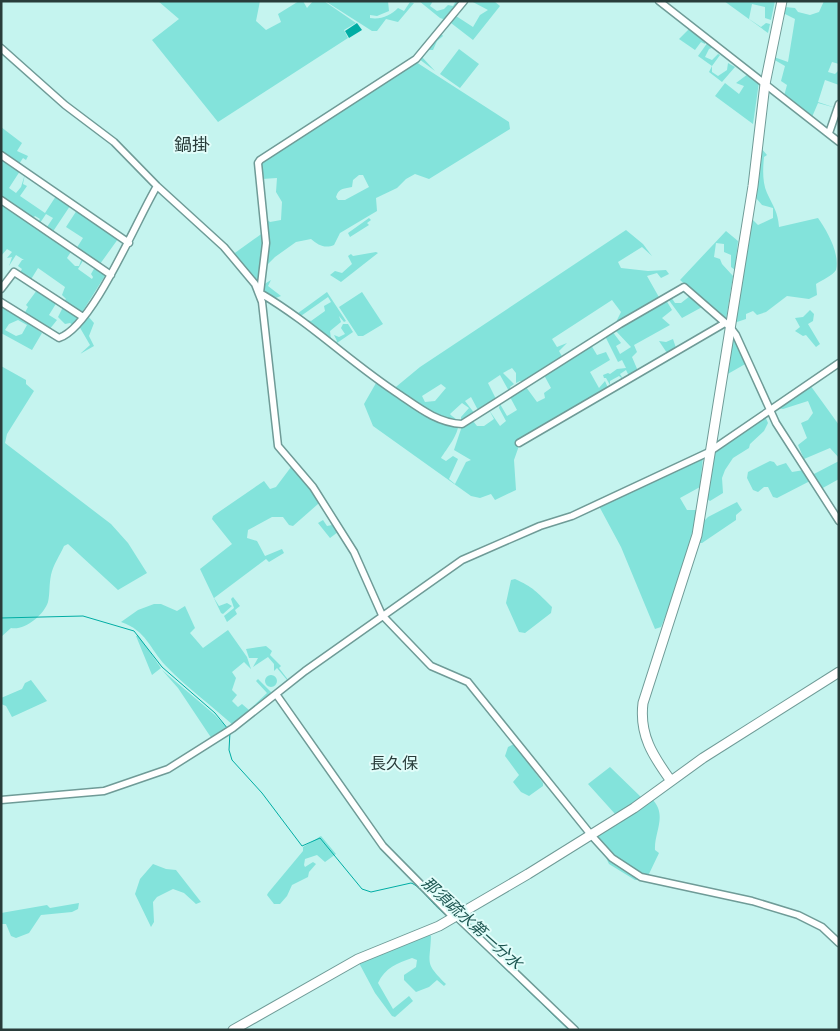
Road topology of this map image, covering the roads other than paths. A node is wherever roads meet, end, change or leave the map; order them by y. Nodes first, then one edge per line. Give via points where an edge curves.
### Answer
1 (464, 1) edge
2 (659, 1) edge
3 (782, 1) edge
4 (1, 48) edge
5 (765, 84) junction
6 (839, 104) edge
7 (829, 133) junction
8 (839, 142) edge
9 (1, 155) edge
10 (157, 186) junction
11 (1, 200) edge
12 (129, 243) junction
13 (111, 275) junction
14 (1, 289) edge
15 (260, 293) junction
16 (1, 302) edge
17 (83, 317) junction
18 (728, 325) junction
19 (839, 364) edge
20 (770, 410) junction
21 (519, 443) dead end
22 (709, 452) junction
23 (839, 521) edge
24 (382, 615) junction
25 (839, 672) edge
26 (276, 694) junction
27 (671, 781) junction
28 (1, 800) edge
29 (592, 836) junction
30 (455, 916) junction
31 (839, 943) edge
32 (233, 1030) edge
33 (575, 1030) edge

1 - 15 street via 416,59 260,160 266,243
2 - 5 street
3 - 5 street
4 - 10 street via 65,105 114,142
5 - 7 street
5 - 18 street via 753,186
6 - 7 street
7 - 8 street
9 - 12 street
10 - 12 street
10 - 15 street via 224,247
11 - 13 street
12 - 13 street
13 - 17 street
14 - 17 street via 14,272
15 - 18 street via 382,384 429,415 457,424 466,423 681,288 684,287
15 - 24 street via 275,399 278,446 313,487 354,552
16 - 17 street via 59,338
18 - 20 street via 736,335
18 - 21 street
18 - 22 street
19 - 20 street
20 - 22 street
20 - 23 street
22 - 24 street via 572,516 540,526 462,560
22 - 27 street via 697,535 646,689 642,716 646,743
24 - 26 street
24 - 29 street via 430,666 468,682
25 - 27 street
26 - 28 street via 233,728 156,774 104,791
26 - 30 street via 383,846
27 - 29 street
29 - 30 street
29 - 31 street via 612,858 641,877 752,901 798,915 822,927
30 - 32 street via 424,933 351,963
30 - 33 street

